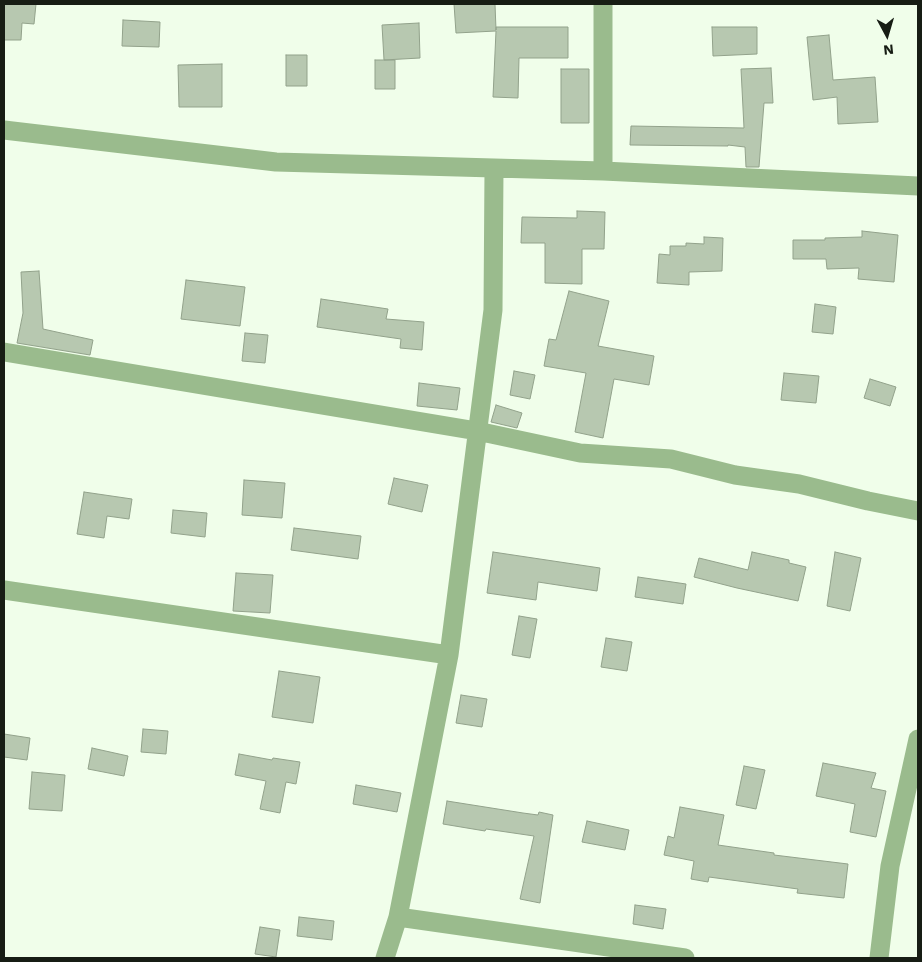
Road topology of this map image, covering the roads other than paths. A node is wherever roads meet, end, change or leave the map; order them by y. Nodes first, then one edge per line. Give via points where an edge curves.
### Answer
1 (603, 4) edge
2 (4, 130) edge
3 (494, 169) junction
4 (603, 171) junction
5 (918, 186) edge
6 (4, 352) edge
7 (477, 430) junction
8 (918, 511) edge
9 (4, 590) edge
10 (449, 655) junction
11 (918, 739) edge
12 (398, 917) junction
13 (617, 953) edge
14 (384, 958) edge
15 (685, 958) edge
16 (879, 958) edge

1 - 4 street
2 - 3 street via 276,162
3 - 4 street
3 - 7 street via 492,310
4 - 5 street
6 - 7 street
7 - 8 street via 580,453 670,459
7 - 10 street
9 - 10 street
10 - 12 street
11 - 16 street via 890,866
12 - 13 street
12 - 14 street
13 - 15 street

